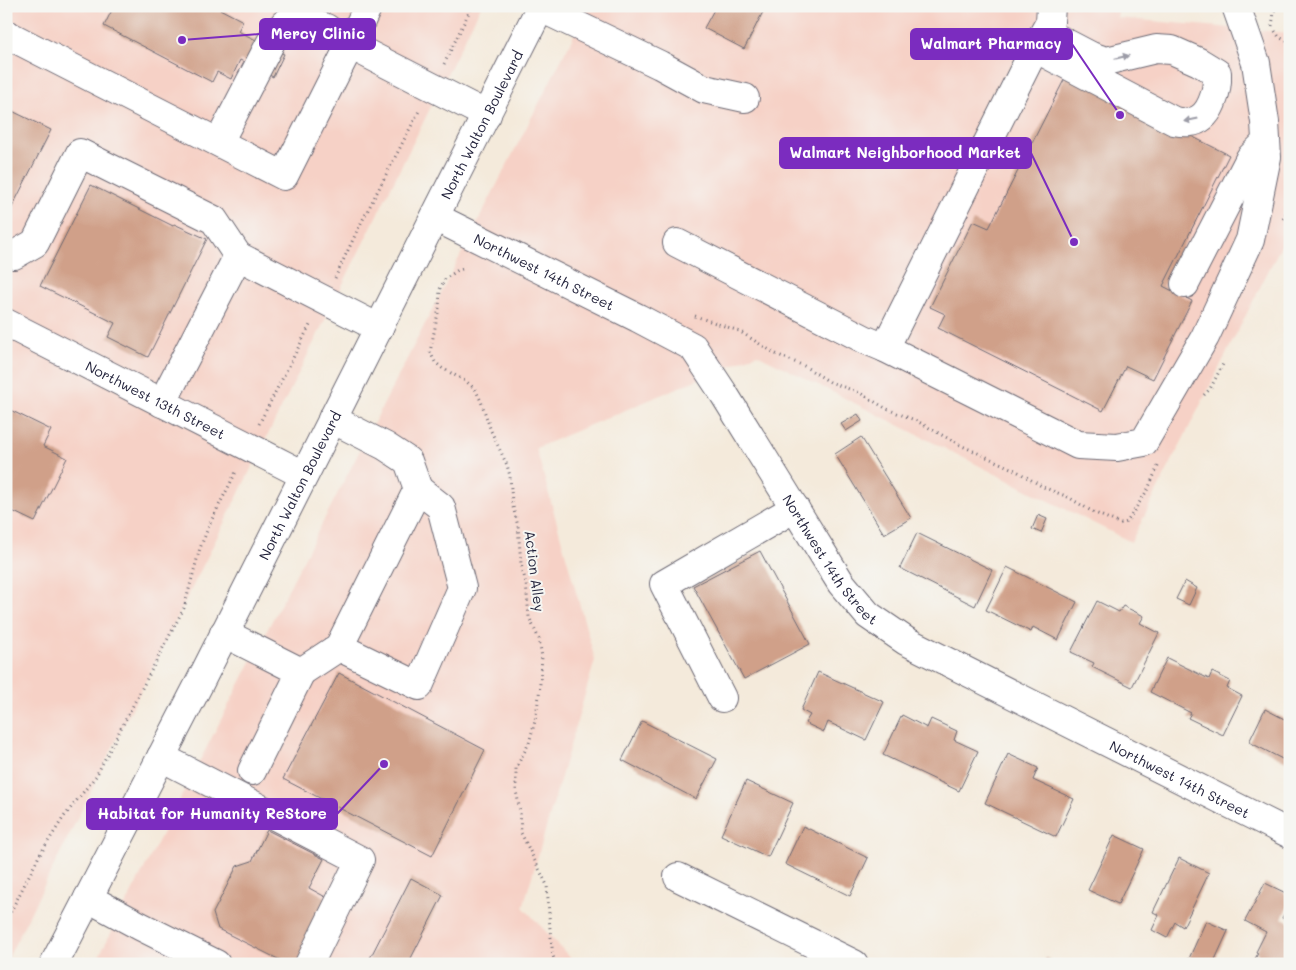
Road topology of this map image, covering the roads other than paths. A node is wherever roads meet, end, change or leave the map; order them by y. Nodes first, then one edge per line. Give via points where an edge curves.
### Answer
1 (368, 6) edge
2 (1051, 6) edge
3 (1236, 6) edge
4 (541, 7) edge
5 (6, 34) edge
6 (1040, 40) junction
7 (350, 45) junction
8 (745, 98) dead end
9 (486, 115) junction
10 (219, 142) junction
11 (1266, 142) junction
12 (435, 217) junction
13 (678, 243) dead end
14 (238, 256) junction
15 (9, 260) edge
16 (1184, 284) dead end
17 (6, 323) edge
18 (379, 328) junction
19 (885, 348) junction
20 (162, 403) junction
21 (332, 419) junction
22 (304, 475) junction
23 (418, 489) junction
24 (794, 508) junction
25 (224, 633) junction
26 (339, 648) junction
27 (301, 672) junction
28 (722, 698) dead end
29 (161, 757) junction
30 (252, 771) dead end
31 (1290, 834) edge
32 (678, 877) dead end
33 (88, 898) junction
34 (54, 964) edge
35 (216, 964) edge
36 (309, 964) edge
37 (854, 964) edge

1 - 7 street
2 - 6 street via 1050,22
3 - 11 street via 1256,63
4 - 8 street via 704,89
4 - 9 street, North Walton Boulevard
5 - 10 street
6 -> 6 street via 1106,61 1156,49 1172,50 1217,73 1218,87 1202,118 1191,122 1174,121
6 - 19 street
7 - 9 street
7 - 10 street via 326,28 300,19 285,23 273,38
7 - 10 street via 284,176
9 - 12 street, North Walton Boulevard
11 - 16 street via 1250,158
11 - 19 street via 1267,157 1250,240 1205,337 1144,442 1117,447 1078,445
12 - 18 street, North Walton Boulevard
12 - 24 street, Northwest 14th Street via 692,347
13 - 19 street
14 - 15 street via 214,220 80,153 34,243
14 - 18 street
14 - 20 street
17 - 20 street, Northwest 13th Street
18 - 21 street, North Walton Boulevard
20 - 22 street, Northwest 13th Street
21 - 22 street, North Walton Boulevard
21 - 23 street via 408,461
22 - 25 street, North Walton Boulevard
23 - 26 street
23 - 26 street via 441,508 462,588 419,686
24 - 28 street via 664,584
24 - 31 street, Northwest 14th Street via 840,583 868,615 906,641
25 - 27 street
25 - 29 street, North Walton Boulevard
26 - 27 street
27 - 30 street
29 - 33 street, North Walton Boulevard
29 - 36 street via 360,860
32 - 37 street
33 - 34 street, North Walton Boulevard
33 - 35 street

